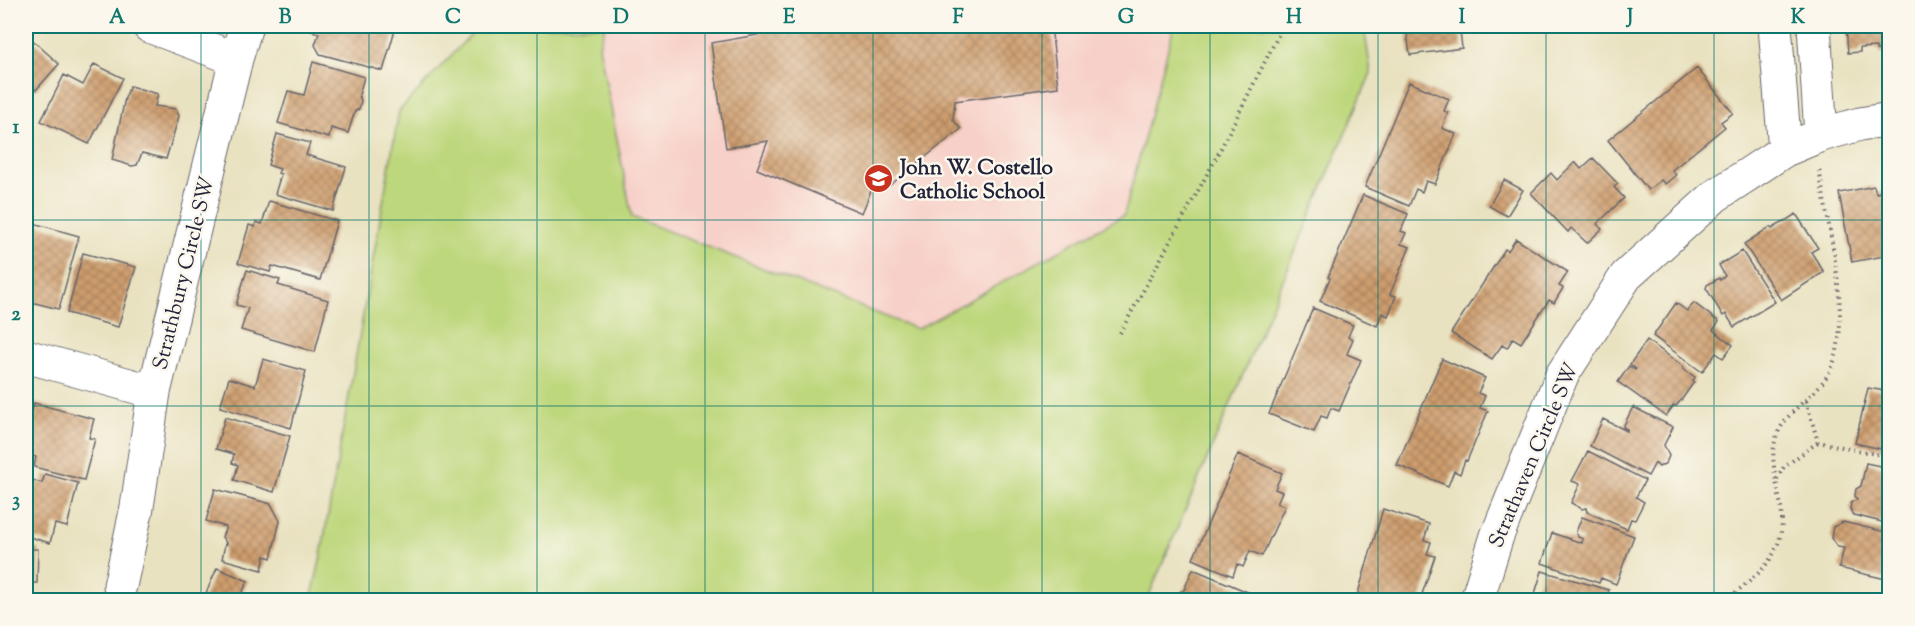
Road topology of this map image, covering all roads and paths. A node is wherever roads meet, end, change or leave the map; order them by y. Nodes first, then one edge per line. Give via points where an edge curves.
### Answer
1 (148, 26) edge
2 (246, 26) edge
3 (1283, 26) edge
4 (1775, 26) edge
5 (1814, 26) edge
6 (236, 59) junction
7 (1890, 119) edge
8 (1821, 135) junction
9 (1785, 150) junction
10 (1120, 333) dead end
11 (26, 356) edge
12 (154, 392) junction
13 (1806, 401) junction
14 (1818, 442) junction
15 (1890, 457) edge
16 (1776, 480) junction
17 (120, 586) dead end
18 (1477, 600) edge
19 (1725, 600) edge

1 - 6 street
2 - 6 street, Strathbury Circle SW
3 - 10 path
4 - 9 street
5 - 8 street
6 - 12 street, Strathbury Circle SW
7 - 8 street, Strathaven Circle SW
8 - 9 street, Strathaven Circle SW
8 - 13 path via 1818,169 1841,303 1838,344 1830,370
9 - 18 street, Strathaven Circle SW via 1715,195 1626,276 1562,375 1497,536
11 - 12 street, Strathbury Circle SW
12 - 17 street via 137,507
13 - 14 path
13 - 16 path via 1783,421 1774,442
14 - 15 path
14 - 16 path via 1785,467
16 - 19 path via 1782,518 1779,545 1764,568

